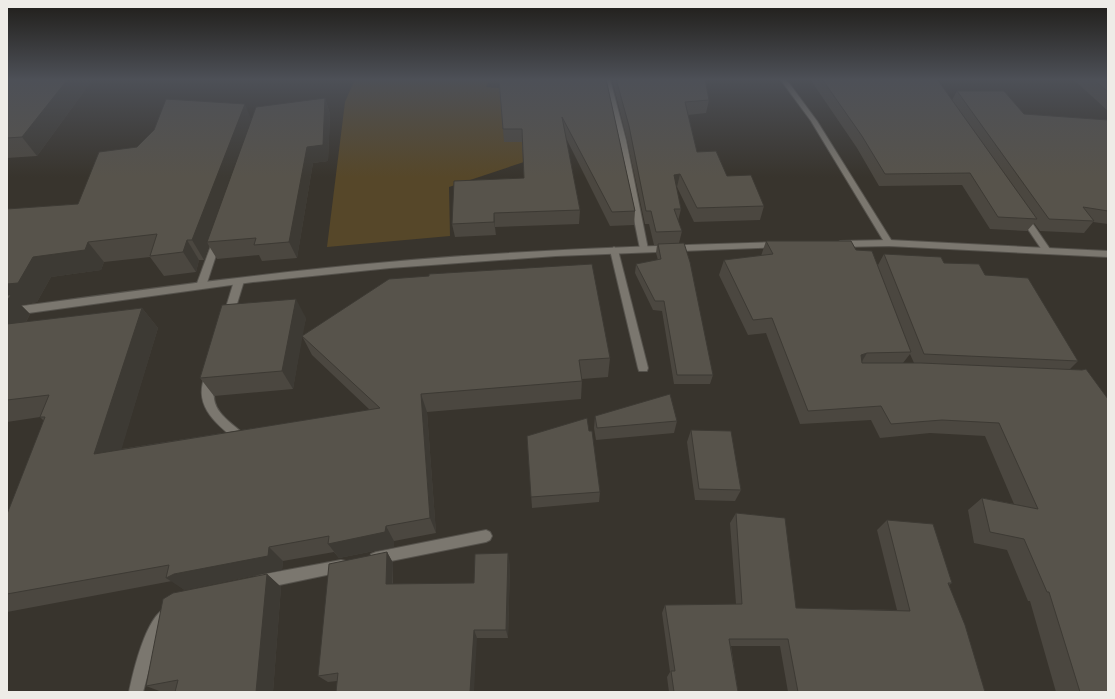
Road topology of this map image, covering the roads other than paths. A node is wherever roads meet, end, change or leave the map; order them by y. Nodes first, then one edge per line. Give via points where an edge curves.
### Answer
1 (615, 112) edge
2 (808, 112) edge
3 (1020, 211) edge
4 (219, 233) edge
5 (889, 243) junction
6 (833, 244) edge
7 (788, 245) edge
8 (644, 249) junction
9 (614, 250) junction
10 (1047, 251) junction
11 (1108, 254) edge
12 (239, 281) junction
13 (201, 286) junction
14 (7, 312) edge
15 (226, 324) edge
16 (213, 367) edge
17 (643, 368) dead end
18 (240, 436) edge
19 (486, 536) dead end
20 (247, 585) edge
21 (173, 606) edge
22 (136, 692) edge

1 - 8 street
2 - 5 street
3 - 10 street
4 - 13 street
5 - 6 street via 863,247
5 - 10 street
7 - 8 street
8 - 9 street
9 - 12 street via 421,262
9 - 17 street
10 - 11 street
12 - 13 street
12 - 15 street
13 - 14 street
16 - 18 street via 206,389 207,399 215,414
19 - 20 street
21 - 22 street via 158,625 150,641

